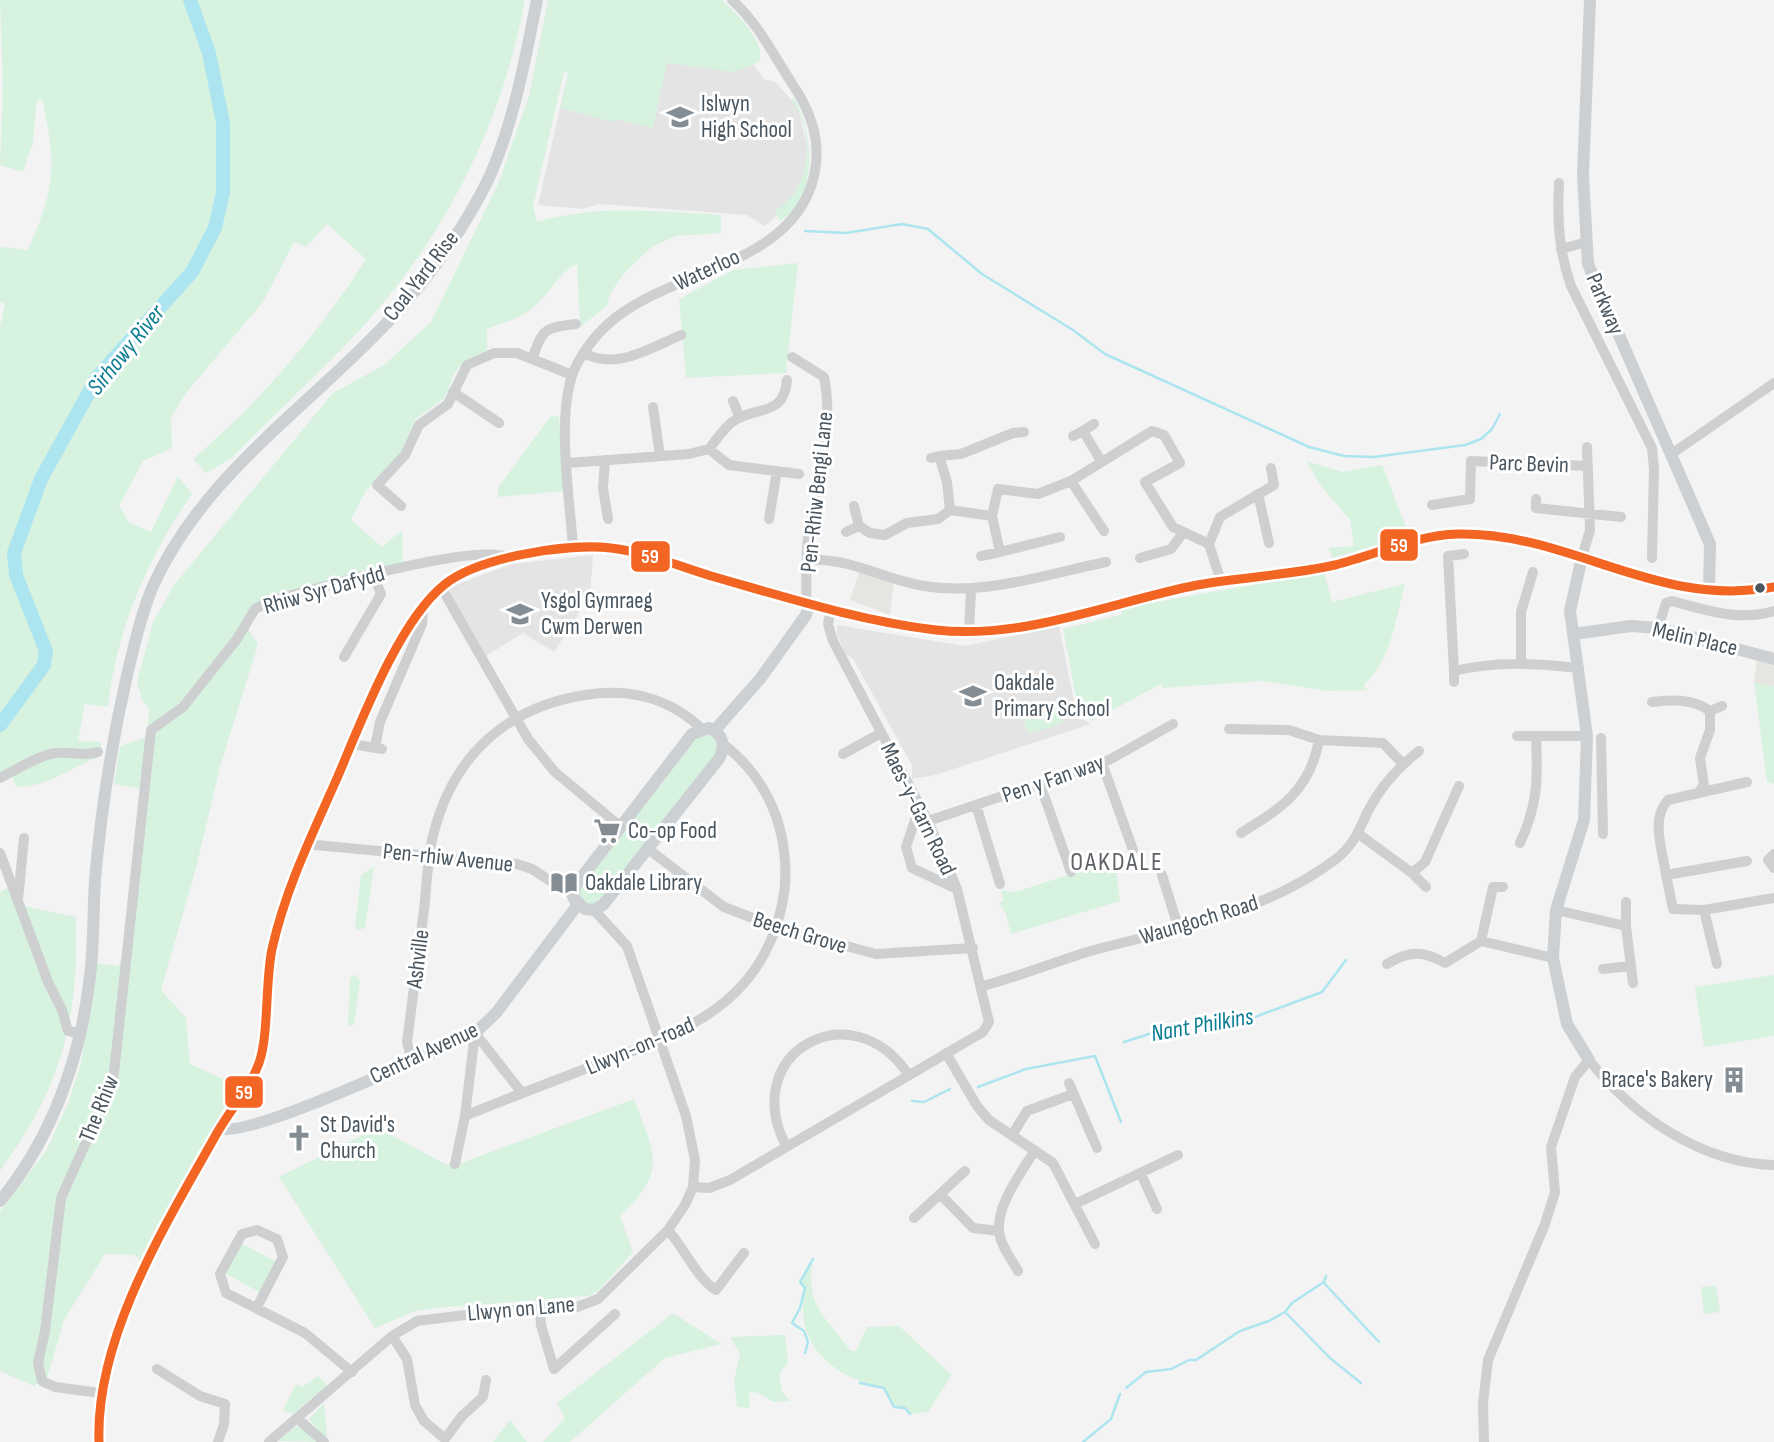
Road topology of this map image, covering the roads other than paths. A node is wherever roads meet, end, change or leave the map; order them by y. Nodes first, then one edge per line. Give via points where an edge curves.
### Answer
1 (537, 0) edge
2 (732, 0) edge
3 (1590, 0) edge
4 (1559, 183) dead end
5 (1587, 242) junction
6 (1561, 249) junction
7 (576, 324) dead end
8 (681, 335) dead end
9 (584, 353) junction
10 (533, 357) junction
11 (792, 357) dead end
12 (572, 375) junction
13 (787, 380) dead end
14 (1774, 383) edge
15 (453, 392) junction
16 (733, 401) dead end
17 (653, 407) dead end
18 (740, 418) junction
19 (499, 423) dead end
20 (1094, 424) dead end
21 (1024, 432) dead end
22 (1587, 447) dead end
23 (709, 449) junction
24 (1670, 455) junction
25 (660, 456) junction
26 (605, 460) junction
27 (1101, 461) junction
28 (568, 463) junction
29 (1588, 466) junction
30 (1271, 468) dead end
31 (777, 471) junction
32 (799, 474) dead end
33 (1071, 481) junction
34 (1258, 494) junction
35 (1536, 499) dead end
36 (1432, 505) dead end
37 (401, 506) dead end
38 (854, 506) dead end
39 (950, 510) junction
40 (1588, 515) junction
41 (992, 516) junction
42 (1621, 517) dead end
43 (608, 519) dead end
44 (769, 519) dead end
45 (859, 526) junction
46 (846, 531) dead end
47 (1104, 531) dead end
48 (1183, 533) junction
49 (1060, 537) dead end
50 (1269, 543) dead end
51 (1209, 544) junction
52 (573, 548) junction
53 (1000, 552) junction
54 (1464, 554) dead end
55 (981, 556) dead end
56 (1582, 557) junction
57 (452, 558) junction
58 (510, 558) junction
59 (1140, 558) dead end
60 (1652, 558) dead end
61 (808, 559) junction
62 (1106, 562) dead end
63 (1532, 572) dead end
64 (373, 574) junction
65 (1221, 582) junction
66 (445, 584) junction
67 (1774, 587) edge
68 (971, 590) junction
69 (1709, 591) junction
70 (808, 604) junction
71 (424, 608) junction
72 (831, 609) junction
73 (1774, 611) edge
74 (1658, 628) junction
75 (969, 631) junction
76 (1574, 634) junction
77 (344, 657) dead end
78 (1774, 659) edge
79 (1521, 662) junction
80 (1579, 668) junction
81 (1651, 702) dead end
82 (1722, 706) dead end
83 (1710, 711) junction
84 (515, 719) junction
85 (1173, 724) dead end
86 (709, 729) junction
87 (1229, 729) dead end
88 (151, 730) joint
89 (881, 733) junction
90 (1517, 736) dead end
91 (1536, 736) junction
92 (1594, 737) junction
93 (1319, 740) junction
94 (352, 744) junction
95 (723, 744) junction
96 (1419, 751) dead end
97 (98, 752) dead end
98 (1601, 753) junction
99 (844, 754) dead end
100 (1587, 755) junction
101 (1102, 763) junction
102 (1403, 764) junction
103 (0, 778) edge
104 (1747, 782) dead end
105 (1040, 784) junction
106 (1459, 786) dead end
107 (1700, 790) junction
108 (1452, 802) junction
109 (920, 805) junction
110 (976, 805) junction
111 (1463, 806) dead end
112 (1603, 819) junction
113 (1584, 820) junction
114 (928, 821) junction
115 (621, 827) junction
116 (1241, 833) dead end
117 (1603, 834) dead end
118 (1360, 835) junction
119 (24, 838) dead end
120 (1520, 843) dead end
121 (305, 844) junction
122 (647, 848) junction
123 (1133, 850) dead end
124 (0, 853) edge
125 (1774, 854) edge
126 (430, 856) junction
127 (1747, 861) dead end
128 (1774, 868) edge
129 (1071, 872) dead end
130 (1412, 873) junction
131 (1162, 875) dead end
132 (1666, 875) junction
133 (1000, 884) dead end
134 (1426, 887) dead end
135 (1498, 887) dead end
136 (957, 889) junction
137 (1774, 898) edge
138 (575, 899) junction
139 (1626, 902) dead end
140 (18, 903) junction
141 (594, 910) junction
142 (1556, 910) junction
143 (1704, 910) junction
144 (1626, 926) junction
145 (776, 927) junction
146 (1179, 930) junction
147 (1481, 941) junction
148 (973, 948) junction
149 (1553, 958) junction
150 (1387, 964) dead end
151 (1717, 964) dead end
152 (1631, 966) junction
153 (1603, 969) dead end
154 (1633, 983) dead end
155 (983, 986) junction
156 (475, 1033) junction
157 (80, 1034) junction
158 (660, 1041) junction
159 (946, 1053) junction
160 (1589, 1060) junction
161 (412, 1061) junction
162 (908, 1074) junction
163 (1069, 1083) dead end
164 (523, 1093) junction
165 (1073, 1094) junction
166 (465, 1115) junction
167 (219, 1128) junction
168 (1012, 1135) junction
169 (786, 1146) junction
170 (1097, 1148) dead end
171 (1035, 1150) junction
172 (1178, 1155) dead end
173 (455, 1164) dead end
174 (1774, 1165) edge
175 (964, 1171) dead end
176 (1141, 1174) junction
177 (693, 1187) junction
178 (940, 1194) junction
179 (0, 1201) edge
180 (1075, 1204) junction
181 (1157, 1209) dead end
182 (914, 1218) dead end
183 (668, 1230) junction
184 (999, 1231) junction
185 (1095, 1244) dead end
186 (744, 1253) dead end
187 (1018, 1271) dead end
188 (257, 1307) junction
189 (540, 1309) junction
190 (615, 1314) dead end
191 (392, 1336) junction
192 (157, 1368) dead end
193 (352, 1372) junction
194 (486, 1380) dead end
195 (100, 1393) junction
196 (298, 1419) junction
197 (444, 1440) edge
198 (99, 1442) edge
199 (218, 1442) edge
200 (269, 1442) edge
201 (324, 1442) edge
202 (1484, 1442) edge

1 - 157 street, Coal Yard Rise via 512,114 488,178 444,252 397,312 211,494 161,569 142,617 112,748
2 - 9 street, Waterloo via 797,90 812,120 817,155 811,187 793,219 768,241 624,311
3 - 5 street, Parkway via 1583,175
4 - 6 street
5 - 6 street
5 - 24 street, Parkway via 1588,264
6 - 60 street via 1571,286 1652,448
7 - 10 street via 540,334
8 - 9 street via 616,361 601,362
9 - 12 street, Waterloo
10 - 12 street
10 - 15 street via 494,353 467,365
11 - 61 street, Pen-Rhiw Bengi Lane via 824,377 827,391 827,432 807,542
12 - 28 street, Waterloo via 564,413
13 - 18 street via 786,392 777,405
14 - 24 street
15 - 19 street
15 - 37 street via 448,404 419,425 405,455 377,485
16 - 18 street
17 - 25 street
18 - 23 street
20 - 27 street via 1078,433
21 - 39 street via 961,454 935,457 947,482
22 - 29 street, Parc Bevin
23 - 25 street
23 - 31 street via 730,466
24 - 69 street, Parkway via 1710,544
25 - 26 street
26 - 28 street
26 - 43 street
27 - 33 street
27 - 48 street via 1152,431 1164,435 1180,463 1145,482 1173,527
28 - 52 street, Waterloo
29 - 36 street, Parc Bevin via 1471,461 1470,499
29 - 40 street, Parc Bevin
30 - 34 street via 1274,485
31 - 32 street
31 - 44 street
33 - 41 street via 1038,494 998,489
33 - 47 street
34 - 50 street
34 - 51 street via 1220,517
35 - 40 street, Parc Bevin via 1536,508
38 - 45 street
39 - 41 street
39 - 45 street via 938,519 907,523 885,535
40 - 42 street, Parc Bevin
40 - 56 street, Parc Bevin via 1590,530
41 - 53 street
45 - 46 street
48 - 51 street
48 - 59 street via 1171,549
49 - 53 street
51 - 65 street
52 - 58 street
52 - 70 street via 623,550
53 - 55 street
54 - 79 street via 1445,553 1454,676 1487,663
56 - 65 street via 1501,537 1455,534 1412,541 1333,565
56 - 69 street via 1639,578
56 - 76 street via 1570,611
57 - 58 street, Rhiw Syr Dafydd via 494,554
57 - 64 street, Rhiw Syr Dafydd
57 - 66 street
58 - 66 street
61 - 68 street via 833,561 921,586
61 - 70 street, Pen-Rhiw Bengi Lane
62 - 68 street
63 - 79 street via 1521,612
64 - 77 street via 381,594
64 - 88 street, Rhiw Syr Dafydd via 255,609 183,707
65 - 75 street via 1010,628
66 - 71 street
66 - 84 street via 447,601
67 - 69 street
68 - 75 street
70 - 72 street
70 - 86 street, Central Avenue via 806,615 767,668
71 - 94 street via 381,677
71 - 94 street via 422,624 380,722 378,748
72 - 75 street via 929,629
72 - 89 street, Maes-y-Garn Road via 828,624 833,641
73 - 74 street via 1725,615 1672,601 1666,603
74 - 76 street, Melin Place via 1631,626
74 - 78 street, Melin Place
76 - 80 street
79 - 80 street
80 - 92 street
81 - 83 street via 1675,699 1699,703
82 - 83 street
83 - 107 street via 1710,730 1700,758 1704,785
84 - 86 street, Ashville via 564,699 618,693 659,701
84 - 115 street via 555,772
84 - 126 street, Ashville via 487,738 461,767 439,816
85 - 101 street, Pen y Fan way
86 - 95 street
86 - 115 street, Central Avenue via 692,734
87 - 93 street via 1289,730
88 - 195 street, The Rhiw via 113,1082 61,1198 38,1363 42,1381 48,1384
89 - 99 street
89 - 109 street, Maes-y-Garn Road
90 - 91 street
91 - 92 street
91 - 120 street via 1538,779 1533,816
92 - 98 street
92 - 100 street
93 - 102 street via 1383,743
93 - 116 street via 1315,759 1296,793 1283,807
94 - 121 street
95 - 122 street via 718,760
95 - 145 street, Llwyn-on-road via 751,769 779,824 786,871
96 - 102 street, Waungoch Road
97 - 103 street via 85,757 52,753
98 - 100 street
98 - 112 street
100 - 113 street
101 - 105 street, Pen y Fan way
101 - 123 street
102 - 118 street, Waungoch Road via 1379,792
104 - 107 street
105 - 110 street, Pen y Fan way
105 - 129 street
106 - 108 street
107 - 132 street via 1668,800 1661,807 1658,817
108 - 111 street
108 - 130 street via 1425,862
109 - 114 street, Maes-y-Garn Road
109 - 136 street via 906,847 912,868
110 - 114 street, Pen y Fan way
110 - 133 street
112 - 113 street
112 - 117 street
113 - 142 street
114 - 136 street, Maes-y-Garn Road
115 - 138 street, Central Avenue via 575,886
118 - 130 street
118 - 146 street, Waungoch Road via 1338,858 1289,887 1226,916
119 - 140 street
121 - 126 street, Pen-rhiw Avenue
121 - 167 street via 271,952 260,1059
122 - 141 street via 603,905
122 - 145 street, Beech Grove via 724,906
124 - 140 street
125 - 128 street via 1768,860
126 - 138 street, Pen-rhiw Avenue via 525,866
126 - 161 street, Ashville via 407,1042
127 - 132 street
130 - 134 street
131 - 146 street
132 - 143 street via 1673,909
135 - 147 street
136 - 148 street, Maes-y-Garn Road
137 - 143 street
138 - 141 street, Pen-rhiw Avenue
138 - 156 street, Central Avenue via 496,1013
139 - 144 street
140 - 157 street via 68,1031
141 - 158 street, Pen-rhiw Avenue via 627,946
142 - 144 street
142 - 149 street
143 - 151 street
144 - 152 street
145 - 148 street, Beech Grove via 876,954
145 - 158 street, Llwyn-on-road via 755,970 731,998 695,1025
146 - 155 street, Waungoch Road via 1089,952
147 - 149 street
147 - 150 street via 1445,963 1428,952 1403,954
148 - 155 street, Maes-y-Garn Road
149 - 160 street via 1567,1024
152 - 153 street
152 - 154 street
155 - 159 street, Maes-y-Garn Road via 989,1018 983,1032
156 - 161 street, Central Avenue
156 - 164 street
156 - 166 street
157 - 179 street, Coal Yard Rise via 60,1101 29,1161
158 - 164 street, Llwyn-on-road
158 - 177 street, Llwyn on Lane via 694,1145
159 - 162 street
159 - 168 street via 976,1106
160 - 174 street via 1614,1091 1693,1147 1750,1164
160 - 202 street via 1575,1077 1551,1147 1555,1192 1545,1224 1489,1360
161 - 167 street, Central Avenue via 239,1130
162 - 169 street
162 - 169 street via 874,1040 841,1035 809,1043 783,1065 772,1097 777,1129
163 - 165 street
164 - 166 street, Llwyn-on-road
165 - 168 street via 1027,1111
165 - 170 street
166 - 173 street
167 - 195 street via 125,1311
168 - 171 street
169 - 177 street via 718,1186
171 - 180 street via 1053,1163
171 - 184 street via 1008,1196
172 - 176 street
175 - 178 street
176 - 180 street
176 - 181 street
177 - 183 street, Llwyn on Lane
178 - 182 street
178 - 184 street via 973,1228
180 - 185 street
183 - 186 street via 700,1276 716,1290
183 - 189 street, Llwyn on Lane via 598,1299 577,1307
184 - 187 street
188 - 188 street via 283,1257 277,1239 257,1230 242,1234 220,1274 226,1293
188 - 193 street via 305,1333
189 - 190 street via 554,1369
189 - 191 street, Llwyn on Lane via 444,1316 417,1321
191 - 193 street, Llwyn on Lane
191 - 197 street via 407,1359 415,1405
192 - 199 street via 200,1396 225,1404
193 - 196 street, Llwyn on Lane
194 - 197 street via 483,1397
195 - 198 street
196 - 200 street, Llwyn on Lane
196 - 201 street

